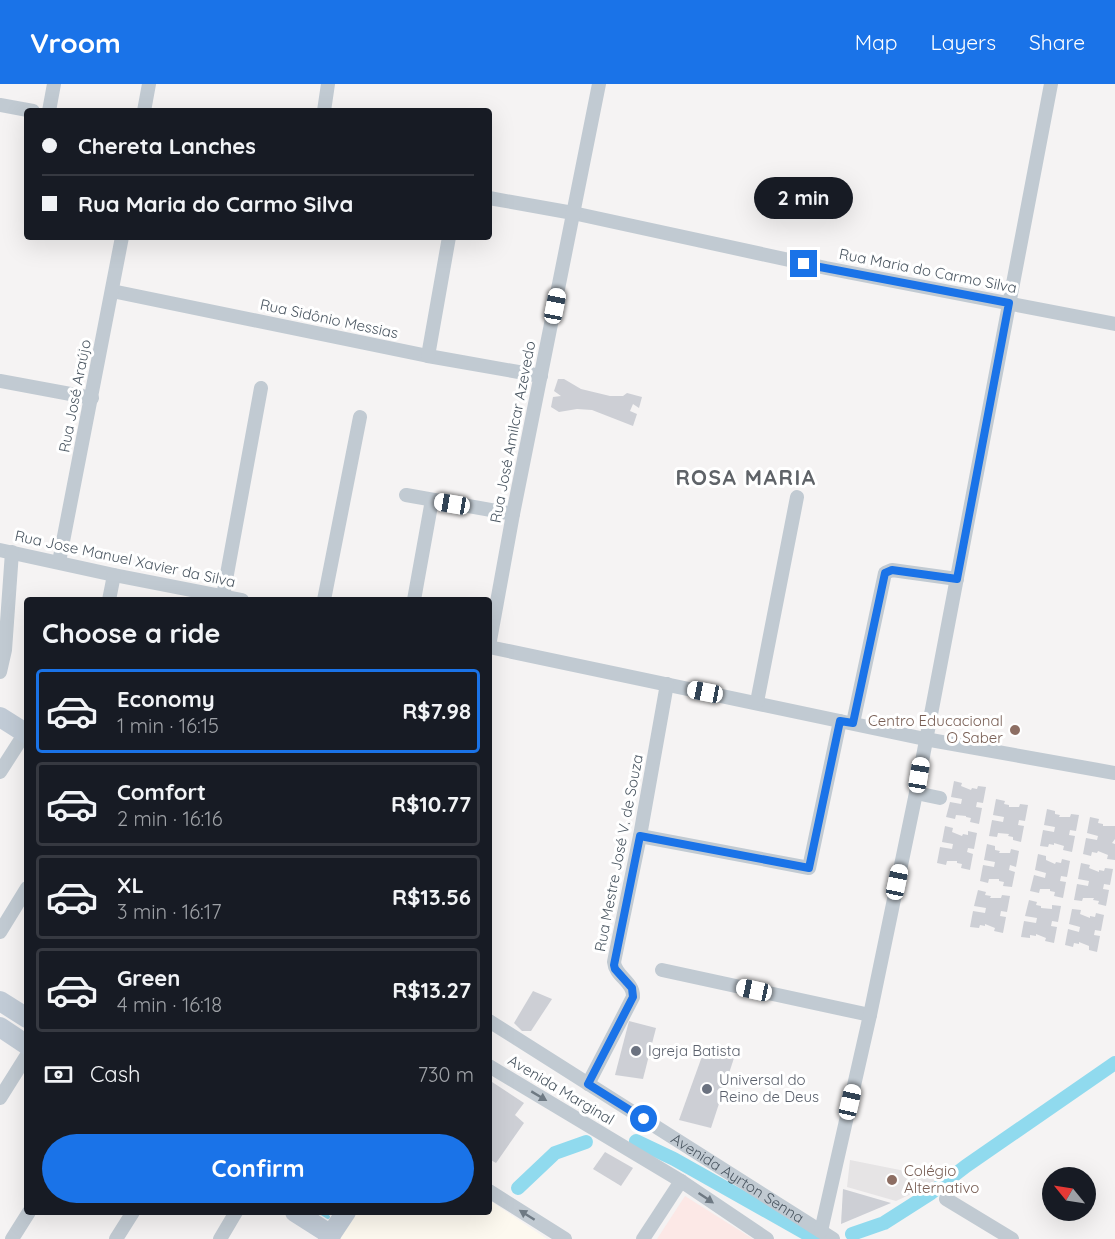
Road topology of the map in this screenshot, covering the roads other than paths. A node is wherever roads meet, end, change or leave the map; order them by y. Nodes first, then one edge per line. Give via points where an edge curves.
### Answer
1 (54, 84) edge
2 (149, 84) edge
3 (328, 84) edge
4 (599, 84) edge
5 (1051, 84) edge
6 (0, 105) edge
7 (50, 108) edge
8 (145, 108) edge
9 (324, 108) edge
10 (24, 109) edge
11 (492, 199) edge
12 (573, 213) junction
13 (121, 240) edge
14 (448, 240) edge
15 (112, 291) junction
16 (1009, 303) junction
17 (1114, 321) edge
18 (428, 356) junction
19 (541, 376) junction
20 (0, 381) edge
21 (261, 388) dead end
22 (92, 398) junction
23 (360, 417) dead end
24 (406, 495) dead end
25 (797, 497) dead end
26 (432, 500) junction
27 (513, 514) junction
28 (6, 551) edge
29 (58, 562) junction
30 (114, 575) junction
31 (957, 579) junction
32 (223, 596) junction
33 (110, 597) edge
34 (228, 597) edge
35 (325, 597) edge
36 (415, 597) edge
37 (492, 630) edge
38 (492, 647) edge
39 (0, 672) edge
40 (667, 684) junction
41 (757, 702) junction
42 (0, 717) edge
43 (847, 722) junction
44 (24, 732) edge
45 (24, 736) edge
46 (925, 738) junction
47 (0, 772) edge
48 (1115, 773) edge
49 (916, 793) junction
50 (940, 798) dead end
51 (640, 836) junction
52 (24, 893) edge
53 (0, 932) edge
54 (662, 970) dead end
55 (0, 1001) edge
56 (870, 1015) junction
57 (24, 1016) edge
58 (492, 1023) edge
59 (0, 1028) edge
60 (24, 1043) edge
61 (24, 1060) edge
62 (492, 1068) edge
63 (588, 1084) junction
64 (0, 1098) edge
65 (681, 1181) junction
66 (492, 1193) edge
67 (946, 1199) dead end
68 (27, 1215) edge
69 (131, 1215) edge
70 (234, 1215) edge
71 (300, 1215) edge
72 (340, 1215) edge
73 (827, 1235) edge
74 (330, 1237) edge
75 (12, 1239) edge
76 (116, 1239) edge
77 (220, 1239) edge
78 (565, 1239) edge
79 (643, 1239) edge
80 (767, 1239) edge
81 (1012, 1239) edge

1 - 7 street
2 - 8 street
3 - 9 street
4 - 12 street, Rua José Amilcar Azevedo
5 - 16 street
6 - 10 street
11 - 12 street, Rua Maria do Carmo Silva
12 - 16 street, Rua Maria do Carmo Silva
12 - 19 street, Rua José Amilcar Azevedo
13 - 15 street, Rua José Araújo
14 - 18 street
15 - 18 street, Rua Sidônio Messias
15 - 22 street, Rua José Araújo
16 - 17 street, Rua Maria do Carmo Silva
16 - 31 street
18 - 19 street, Rua Sidônio Messias
19 - 27 street, Rua José Amilcar Azevedo
20 - 22 street
21 - 32 street
22 - 29 street, Rua José Araújo
23 - 35 street
24 - 26 street
25 - 41 street
26 - 27 street
26 - 36 street
27 - 37 street, Rua José Amilcar Azevedo
28 - 29 street, Rua Jose Manuel Xavier da Silva
28 - 39 street via 5,650
29 - 30 street, Rua Jose Manuel Xavier da Silva
30 - 32 street, Rua Jose Manuel Xavier da Silva
30 - 33 street
31 - 43 street via 892,570 885,573
31 - 46 street
32 - 34 street, Rua Jose Manuel Xavier da Silva
38 - 40 street
40 - 41 street
40 - 51 street, Rua Mestre José V. de Souza
41 - 43 street
42 - 44 street
43 - 46 street
43 - 51 street via 808,868
45 - 47 street
46 - 48 street
46 - 49 street
49 - 50 street
49 - 56 street
51 - 63 street, Rua Mestre José V. de Souza via 614,965 632,988 633,997
52 - 53 street
54 - 56 street
55 - 57 street
56 - 73 street
58 - 63 street, Avenida Ayrton Senna
59 - 60 street
61 - 64 street
62 -> 65 street, Avenida Marginal
63 - 73 street, Avenida Ayrton Senna
65 - 79 street
65 -> 80 street, Avenida Marginal
78 -> 66 street
67 - 81 street
68 - 75 street
69 - 76 street
70 - 77 street
71 - 74 street
72 - 74 street

